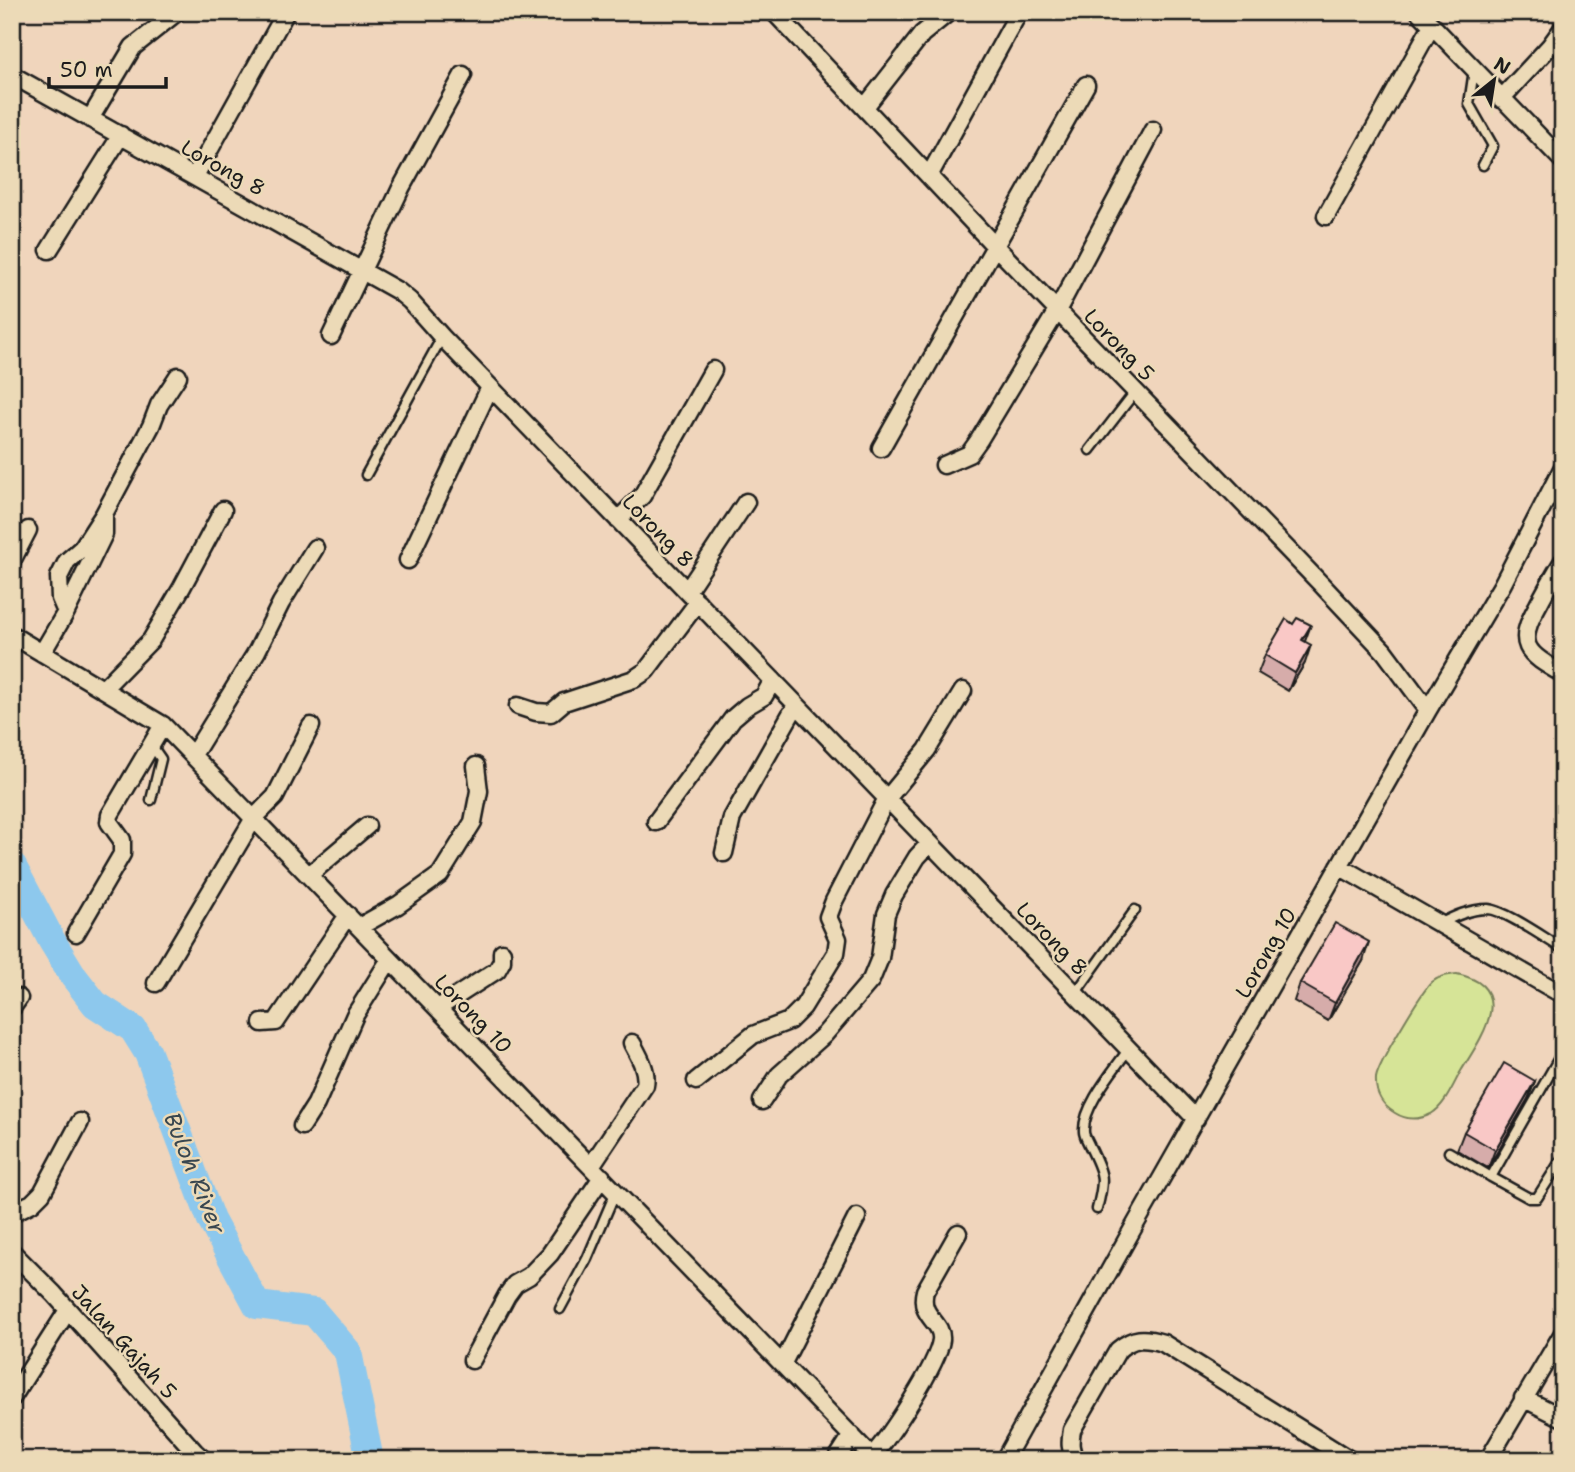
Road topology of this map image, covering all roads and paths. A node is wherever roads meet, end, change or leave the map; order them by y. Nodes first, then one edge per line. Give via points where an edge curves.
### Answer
1 (177, 12) edge
2 (286, 12) edge
3 (774, 12) edge
4 (949, 12) edge
5 (1019, 12) edge
6 (1419, 12) edge
7 (1432, 26) junction
8 (1563, 28) edge
9 (1474, 70) junction
10 (12, 75) edge
11 (463, 75) dead end
12 (1086, 85) dead end
13 (1501, 99) junction
14 (864, 107) junction
15 (90, 119) junction
16 (1153, 130) dead end
17 (121, 135) junction
18 (1563, 161) edge
19 (1483, 165) dead end
20 (195, 176) junction
21 (929, 176) junction
22 (1326, 216) dead end
23 (994, 245) junction
24 (49, 250) dead end
25 (361, 271) junction
26 (1057, 311) junction
27 (331, 336) dead end
28 (442, 337) junction
29 (713, 370) dead end
30 (178, 376) dead end
31 (490, 387) junction
32 (1135, 392) junction
33 (881, 448) dead end
34 (1090, 450) dead end
35 (944, 465) dead end
36 (1563, 467) edge
37 (366, 475) dead end
38 (746, 502) dead end
39 (223, 510) dead end
40 (618, 520) junction
41 (28, 530) dead end
42 (315, 548) dead end
43 (408, 560) dead end
44 (12, 561) edge
45 (1563, 561) edge
46 (692, 597) junction
47 (12, 635) edge
48 (42, 653) junction
49 (1563, 674) edge
50 (773, 681) junction
51 (103, 689) junction
52 (963, 691) dead end
53 (796, 705) junction
54 (518, 706) dead end
55 (1428, 710) junction
56 (163, 725) junction
57 (312, 726) dead end
58 (152, 746) junction
59 (193, 755) junction
60 (476, 766) dead end
61 (151, 800) dead end
62 (886, 800) junction
63 (254, 818) junction
64 (656, 821) dead end
65 (367, 826) dead end
66 (930, 843) junction
67 (724, 853) dead end
68 (1339, 866) junction
69 (309, 875) junction
70 (1135, 910) dead end
71 (353, 921) junction
72 (1439, 924) junction
73 (76, 933) dead end
74 (1563, 949) edge
75 (502, 952) dead end
76 (390, 959) junction
77 (156, 984) dead end
78 (1075, 994) junction
79 (1563, 995) edge
80 (438, 1008) junction
81 (261, 1023) dead end
82 (632, 1043) dead end
83 (1128, 1050) junction
84 (1563, 1051) edge
85 (696, 1081) dead end
86 (762, 1101) dead end
87 (1196, 1119) junction
88 (80, 1122) dead end
89 (302, 1126) dead end
90 (1449, 1152) dead end
91 (1563, 1157) edge
92 (596, 1172) junction
93 (1491, 1177) junction
94 (616, 1191) junction
95 (1097, 1209) dead end
96 (12, 1213) edge
97 (857, 1217) dead end
98 (957, 1233) dead end
99 (15, 1262) edge
100 (560, 1309) dead end
101 (68, 1310) junction
102 (1563, 1333) edge
103 (472, 1360) dead end
104 (783, 1363) junction
105 (12, 1398) edge
106 (1523, 1398) junction
107 (1563, 1418) edge
108 (852, 1435) junction
109 (196, 1457) edge
110 (873, 1458) edge
111 (836, 1460) edge
112 (1004, 1460) edge
113 (1077, 1460) edge
114 (1350, 1460) edge
115 (1488, 1460) edge

1 - 15 street via 133,47
2 - 20 street
3 - 14 street, Lorong 5
4 - 14 street via 922,34
5 - 21 street
6 - 7 street
7 - 9 street
7 - 22 street
8 - 13 street
9 - 13 street
9 - 19 lane via 1469,104 1493,146
10 - 15 street, Lorong 8
11 - 25 street
12 - 23 street
13 - 18 street
14 - 21 street, Lorong 5
15 - 17 street, Lorong 8
16 - 26 street
17 - 20 street, Lorong 8
17 - 24 street
20 - 25 street, Lorong 8
21 - 23 street, Lorong 5
23 - 26 street, Lorong 5
23 - 33 street
25 - 27 street
25 - 28 street, Lorong 8 via 410,300
26 - 32 street, Lorong 5
26 - 35 street via 969,454
28 - 31 street, Lorong 8
28 - 37 lane
29 - 40 street via 642,496
30 - 48 street via 104,514 59,577 66,612
31 - 40 street, Lorong 8
31 - 43 street
32 - 34 lane
32 - 55 street, Lorong 5 via 1384,651
36 - 55 street, Lorong 10 via 1502,585
38 - 46 street
39 - 51 street via 151,640
40 - 46 street, Lorong 8
41 - 44 street
42 - 59 street
45 - 49 street via 1526,624 1525,639 1537,658
46 - 50 street, Lorong 8
46 - 54 street via 660,654 640,675 564,702 551,713
47 - 48 street, Lorong 10
48 - 51 street, Lorong 10
50 - 53 street, Lorong 8
50 - 64 street via 764,696 733,718
51 - 56 street, Lorong 10
52 - 62 street via 927,750
53 - 62 street, Lorong 8
53 - 67 street via 732,818
55 - 68 street, Lorong 10
56 - 58 street
56 - 59 street, Lorong 10
57 - 63 street via 275,797
58 - 61 lane via 161,759
58 - 73 street via 110,816 109,822 122,840 120,860
59 - 63 street, Lorong 10
60 - 71 street via 479,792 473,822 440,874 398,905
62 - 66 street, Lorong 8
62 - 85 street via 834,901 828,917 838,939 836,953 803,1007 789,1021 753,1035
63 - 69 street, Lorong 10
63 - 77 street
65 - 69 street
66 - 78 street, Lorong 8
66 - 86 street via 894,895 871,980 824,1035 779,1075
68 - 72 street
68 - 87 street, Lorong 10
69 - 71 street, Lorong 10
70 - 78 lane
71 - 76 street, Lorong 10
71 - 81 street via 276,1022
72 - 74 lane via 1461,913 1489,909
72 - 79 street
75 - 80 street via 497,970
76 - 80 street, Lorong 10
76 - 89 street via 355,1015
78 - 83 street, Lorong 8
80 - 92 street, Lorong 10
82 - 92 street via 642,1060 645,1086
83 - 87 street, Lorong 8
83 - 95 lane via 1096,1096 1084,1133 1104,1184
84 - 93 lane
87 - 112 street, Lorong 10
88 - 96 street via 43,1194
90 - 93 lane
91 - 93 lane via 1538,1198 1528,1198
92 - 94 street, Lorong 10
92 - 103 street via 550,1254 515,1284
94 - 100 lane
94 - 104 street, Lorong 10
97 - 104 street
98 - 110 street via 922,1300 941,1339 894,1430
99 - 101 street, Jalan Gajah 5
101 - 105 street
101 - 109 street, Jalan Gajah 5
102 - 106 street
104 - 108 street, Lorong 10
106 - 107 street
106 - 115 street
108 - 110 street, Lorong 10
108 - 111 street
113 - 114 street via 1072,1455 1072,1430 1118,1350 1137,1338 1163,1343

